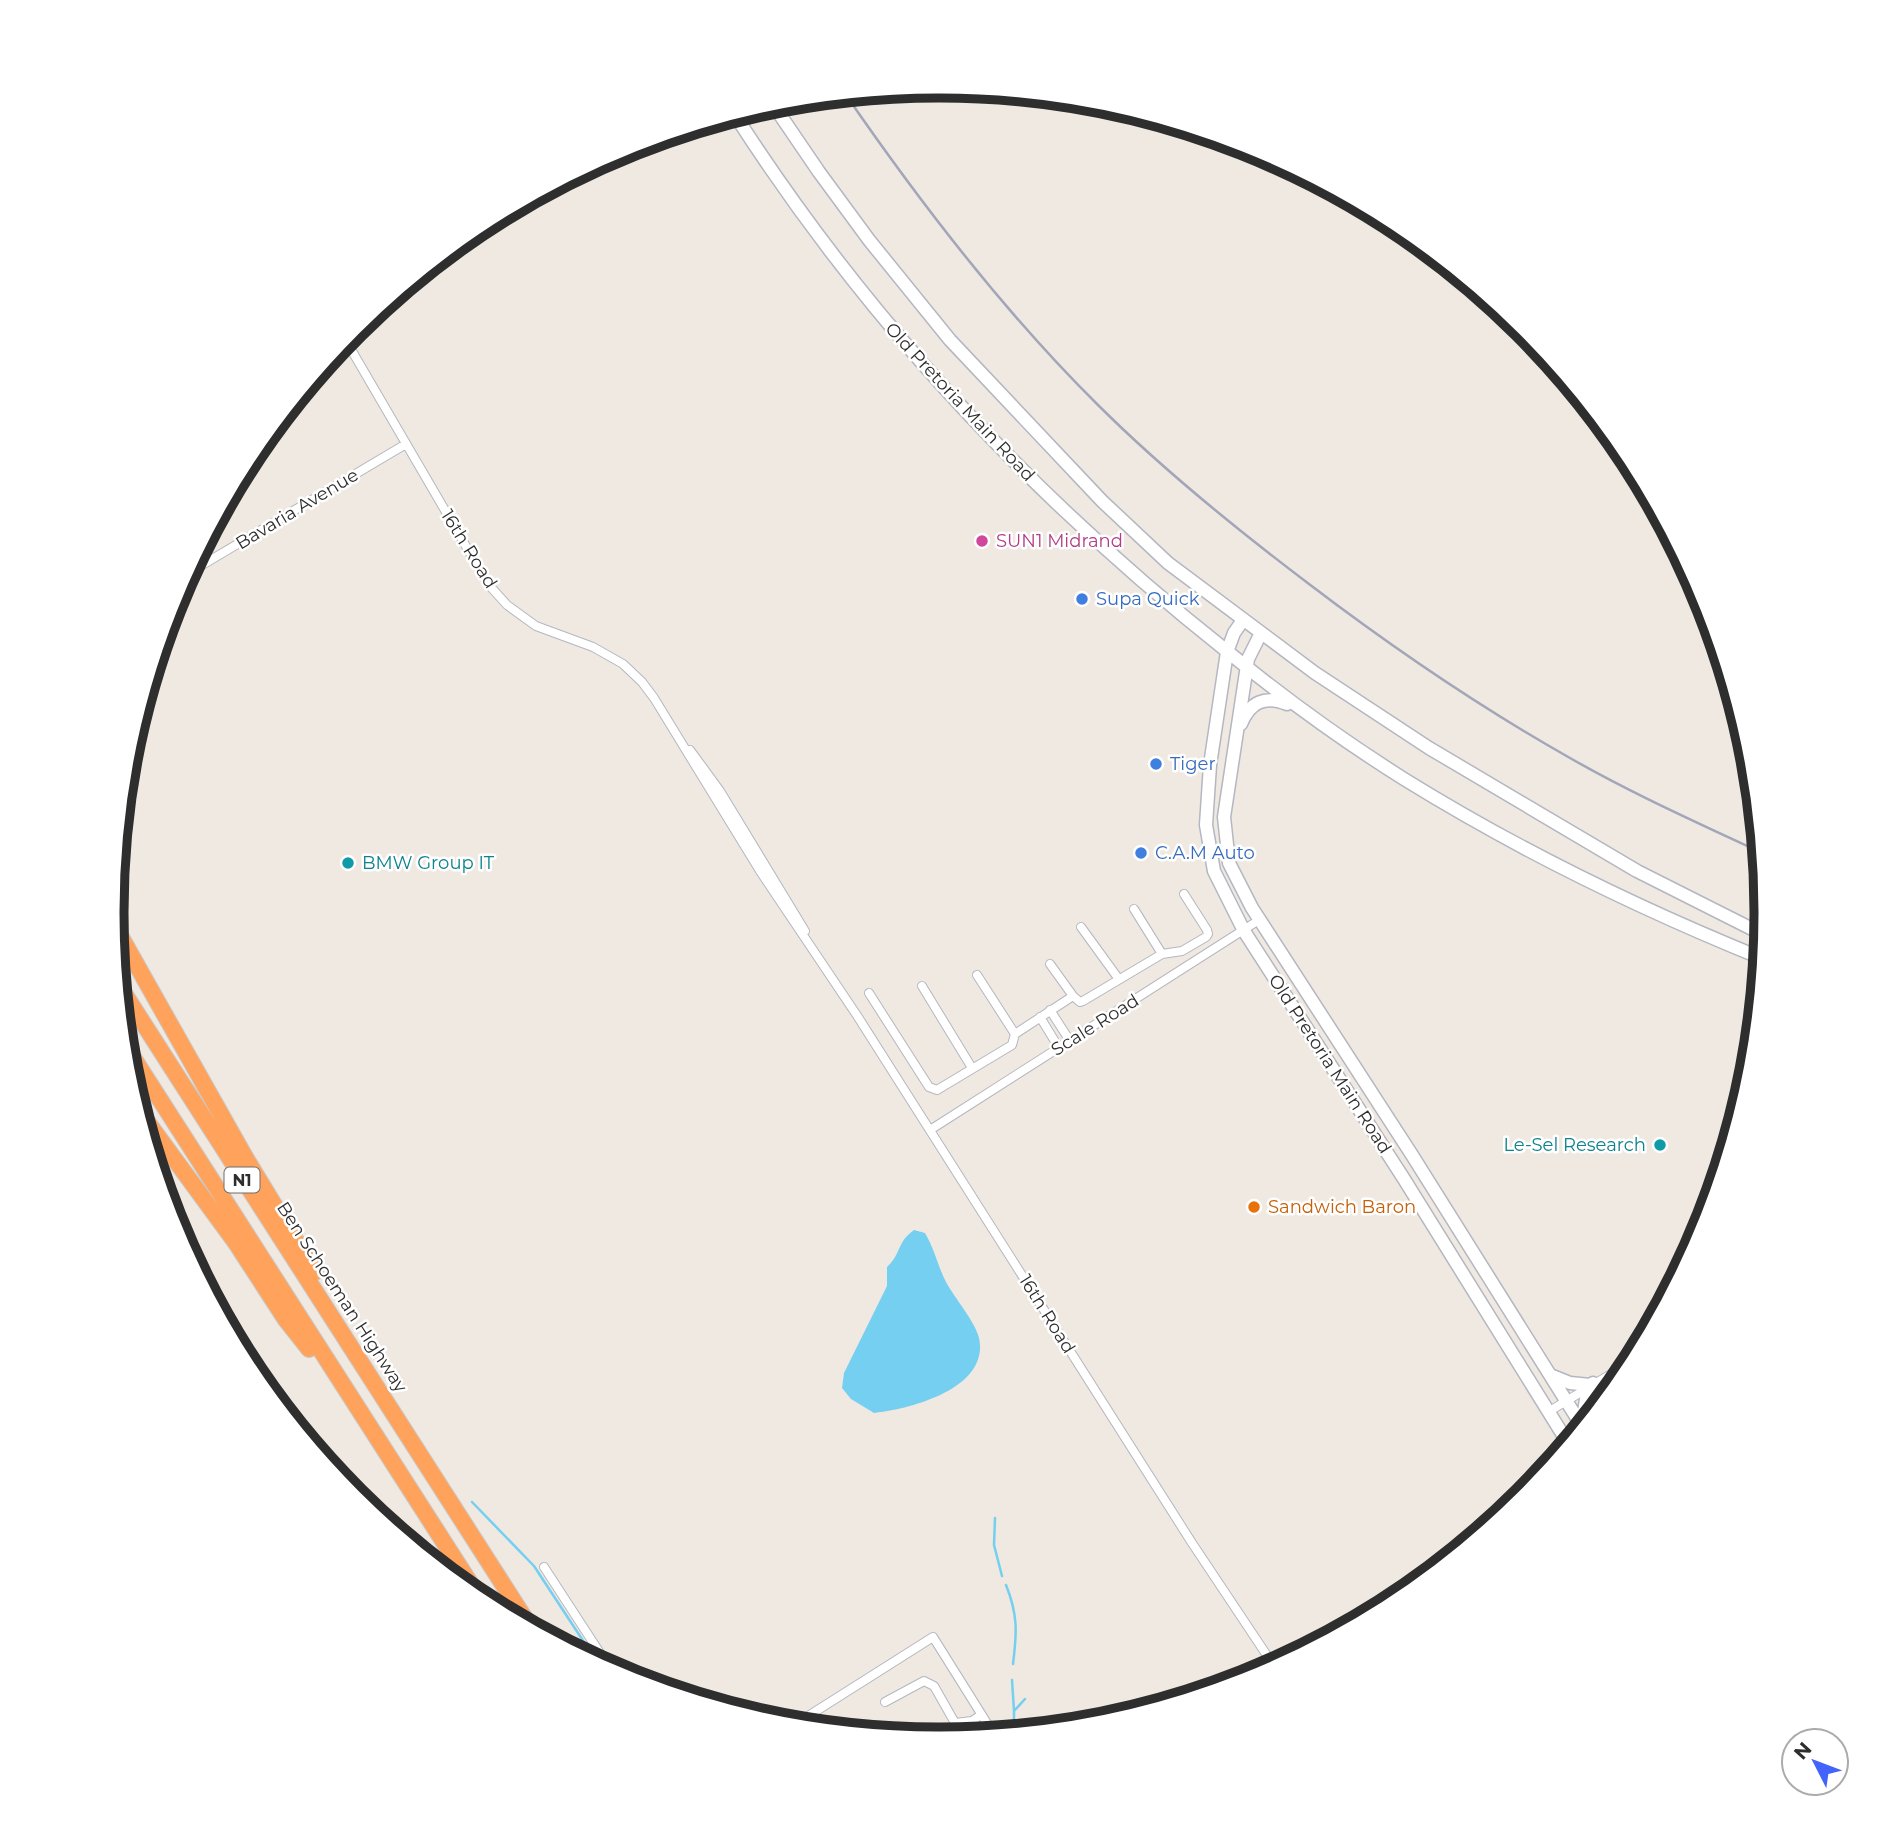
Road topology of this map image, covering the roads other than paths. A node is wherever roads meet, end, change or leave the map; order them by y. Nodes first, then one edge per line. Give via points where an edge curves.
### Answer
1 (780, 114) edge
2 (740, 123) edge
3 (351, 350) edge
4 (406, 444) junction
5 (203, 565) edge
6 (1243, 620) junction
7 (1261, 633) junction
8 (1227, 652) junction
9 (1246, 667) junction
10 (1318, 722) junction
11 (1234, 742) junction
12 (1184, 894) dead end
13 (1134, 909) dead end
14 (1259, 920) junction
15 (1082, 927) dead end
16 (1244, 931) junction
17 (1753, 931) edge
18 (125, 944) edge
19 (1162, 954) junction
20 (1752, 954) edge
21 (1050, 964) dead end
22 (977, 975) dead end
23 (1118, 978) junction
24 (922, 986) dead end
25 (869, 993) dead end
26 (1073, 996) junction
27 (129, 1002) edge
28 (1050, 1010) junction
29 (1040, 1017) junction
30 (1015, 1034) junction
31 (1070, 1041) junction
32 (1059, 1048) junction
33 (139, 1068) edge
34 (972, 1068) junction
35 (930, 1130) junction
36 (155, 1132) edge
37 (369, 1371) junction
38 (1611, 1372) edge
39 (1550, 1375) junction
40 (1592, 1384) junction
41 (351, 1399) junction
42 (1567, 1401) junction
43 (1585, 1409) edge
44 (1548, 1412) junction
45 (1577, 1417) edge
46 (1563, 1435) edge
47 (544, 1567) dead end
48 (463, 1574) edge
49 (520, 1611) edge
50 (600, 1652) edge
51 (1268, 1657) edge
52 (885, 1702) dead end
53 (981, 1714) junction
54 (808, 1716) edge
55 (987, 1725) edge

1 - 6 main road, Old Pretoria Main Road via 869,240 967,359 1120,519 1168,563
2 - 8 main road, Old Pretoria Main Road via 822,241 944,389 1097,543
3 - 4 street, 16th Road
4 - 5 street, Bavaria Avenue
4 - 35 street, 16th Road via 488,584 506,606 536,626 593,647 642,682 720,790
6 - 7 main road, Old Pretoria Main Road
6 - 8 main road, Old Pretoria Main Road
7 - 9 main road, Old Pretoria Main Road
7 - 17 main road, Old Pretoria Main Road via 1369,710 1468,772 1637,871
8 - 9 main road, Old Pretoria Main Road
8 - 16 main road, Old Pretoria Main Road via 1206,825 1214,871
9 - 10 main road, Old Pretoria Main Road
9 - 11 main road, Old Pretoria Main Road
10 - 11 main road via 1282,702 1261,701 1247,712
10 - 20 main road, Old Pretoria Main Road via 1496,833 1623,898
11 - 14 main road, Old Pretoria Main Road via 1225,810 1226,844 1236,880
12 - 19 street via 1208,934 1182,951
13 - 19 street
14 - 16 street, Scale Road
14 - 39 main road, Old Pretoria Main Road
15 - 23 street
16 - 31 street, Scale Road
16 - 44 main road, Old Pretoria Main Road
18 - 37 highway via 337,1307
19 - 23 street
21 - 26 street
22 - 30 street
23 - 26 street via 1083,1001
24 - 34 street
25 - 34 street via 932,1090
26 - 28 street
27 - 37 highway, Ben Schoeman Highway / N1
28 - 29 street
28 - 31 street
29 - 30 street
29 - 32 street
30 - 34 street via 1012,1045
31 - 32 street, Scale Road
32 - 35 street, Scale Road
33 - 41 highway, N1
35 - 51 street, 16th Road
36 - 41 highway via 293,1330
37 - 49 highway, Ben Schoeman Highway / N1
38 - 40 street
39 - 40 main road via 1570,1383
39 - 42 main road, Old Pretoria Main Road
40 - 42 street
40 - 43 main road
41 - 48 highway, N1
42 - 44 street
42 - 45 main road, Old Pretoria Main Road
44 - 46 main road, Old Pretoria Main Road
47 - 50 street
52 - 53 street via 924,1682 934,1686 955,1723 972,1721
53 - 54 street via 933,1637
53 - 55 street

